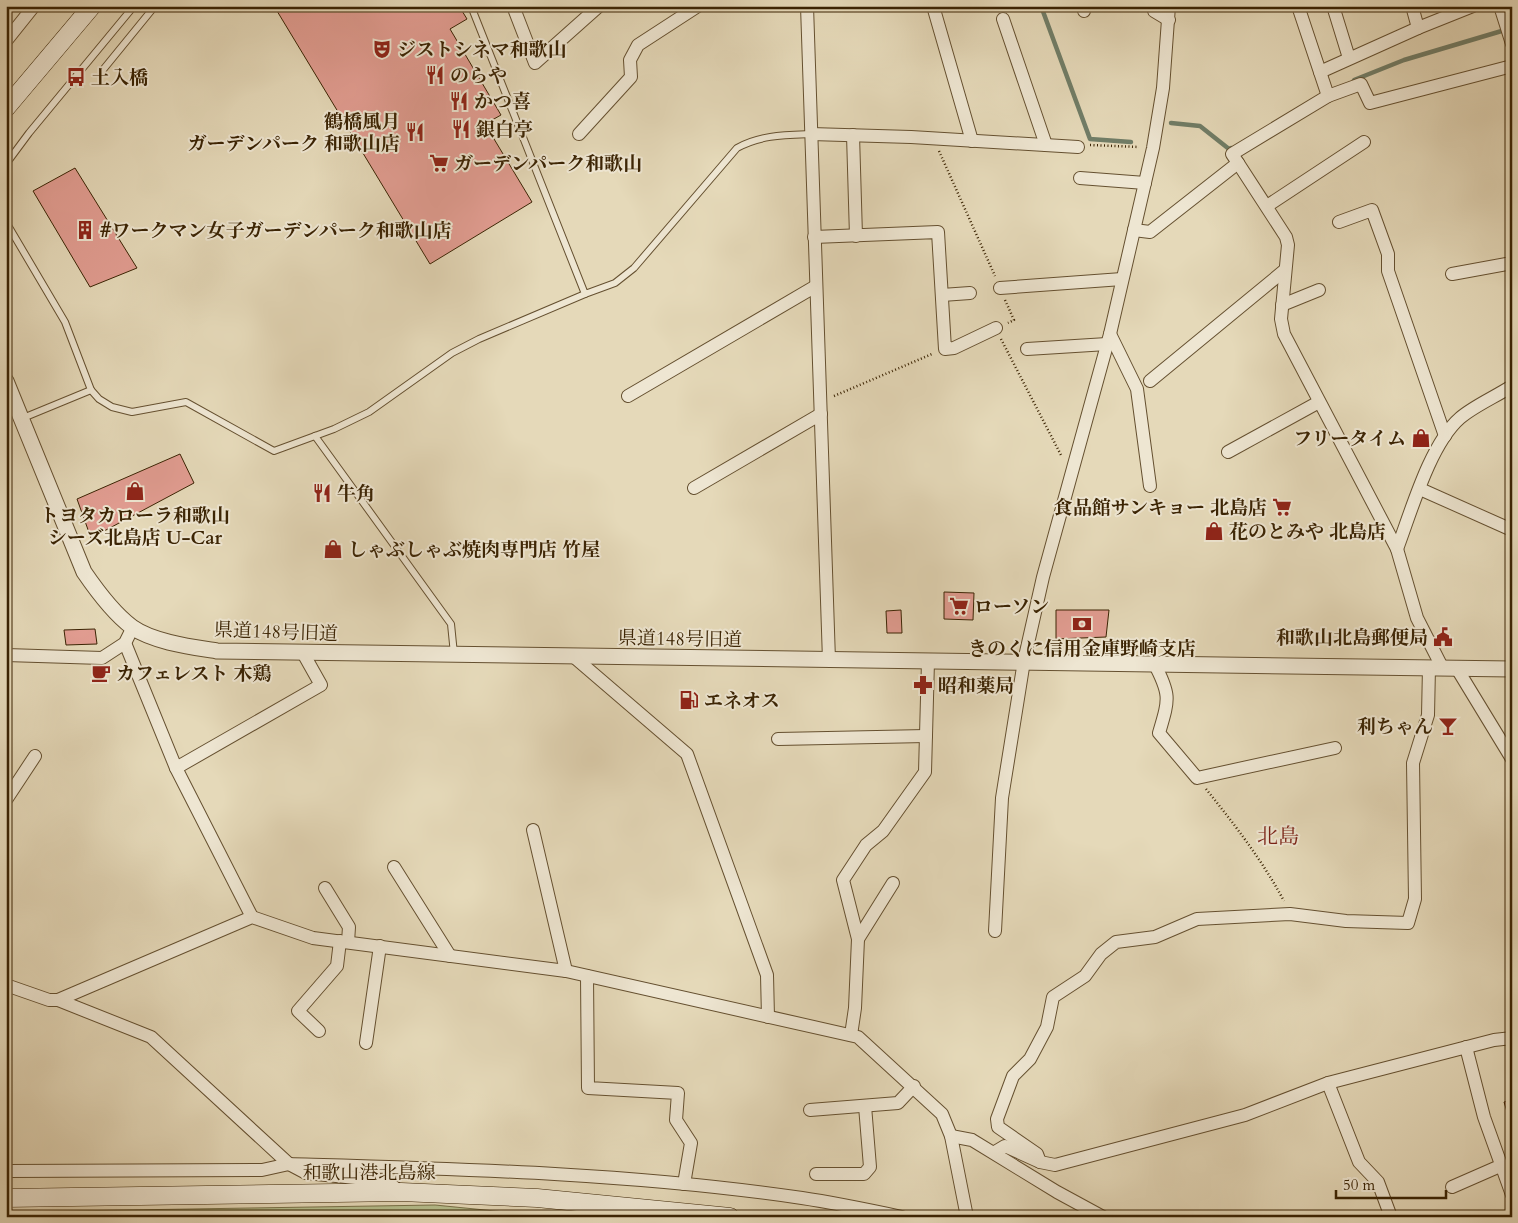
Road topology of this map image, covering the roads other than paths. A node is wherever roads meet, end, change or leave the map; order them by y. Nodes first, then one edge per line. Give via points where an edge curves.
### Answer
1 (34, 6) edge
2 (92, 6) edge
3 (134, 6) edge
4 (155, 6) edge
5 (471, 6) edge
6 (513, 6) edge
7 (600, 6) edge
8 (698, 6) edge
9 (807, 6) edge
10 (933, 6) edge
11 (1153, 6) edge
12 (1169, 6) edge
13 (1298, 6) edge
14 (1333, 6) edge
15 (1412, 6) edge
16 (1473, 6) edge
17 (1500, 6) edge
18 (1003, 19) dead end
19 (1169, 20) junction
20 (1418, 28) junction
21 (1509, 34) edge
22 (6, 41) edge
23 (1349, 58) junction
24 (1512, 66) edge
25 (102, 71) dead end
26 (1320, 72) junction
27 (1327, 93) junction
28 (6, 108) edge
29 (579, 134) dead end
30 (811, 134) junction
31 (853, 135) junction
32 (972, 142) junction
33 (1364, 142) dead end
34 (1046, 145) junction
35 (1078, 147) road end
36 (1238, 163) junction
37 (6, 164) edge
38 (1080, 178) dead end
39 (1145, 183) junction
40 (1267, 206) junction
41 (6, 222) edge
42 (1339, 222) dead end
43 (1134, 230) junction
44 (856, 236) junction
45 (814, 237) junction
46 (1512, 263) edge
47 (1285, 270) junction
48 (1452, 274) dead end
49 (1122, 279) junction
50 (816, 286) junction
51 (1000, 288) road end
52 (1319, 290) dead end
53 (970, 293) dead end
54 (585, 294) junction
55 (942, 296) junction
56 (1282, 305) junction
57 (996, 328) road end
58 (1108, 339) junction
59 (1028, 349) dead end
60 (6, 381) edge
61 (1150, 381) dead end
62 (1512, 386) edge
63 (91, 390) junction
64 (628, 396) dead end
65 (1319, 402) junction
66 (821, 408) junction
67 (23, 418) junction
68 (315, 436) junction
69 (1445, 436) junction
70 (1228, 452) dead end
71 (1150, 486) dead end
72 (694, 488) dead end
73 (1420, 489) junction
74 (1512, 530) edge
75 (1398, 549) junction
76 (133, 627) junction
77 (125, 643) junction
78 (303, 653) junction
79 (6, 655) edge
80 (454, 655) junction
81 (574, 657) junction
82 (830, 660) junction
83 (928, 661) junction
84 (1024, 661) junction
85 (1154, 663) junction
86 (1442, 667) junction
87 (1512, 669) edge
88 (926, 736) junction
89 (778, 739) dead end
90 (1335, 748) dead end
91 (35, 756) dead end
92 (1512, 759) edge
93 (176, 768) junction
94 (6, 800) edge
95 (533, 830) dead end
96 (394, 867) dead end
97 (893, 883) dead end
98 (325, 888) dead end
99 (252, 917) junction
100 (995, 931) dead end
101 (858, 939) junction
102 (344, 942) junction
103 (380, 946) junction
104 (450, 956) junction
105 (566, 971) junction
106 (587, 976) junction
107 (6, 985) edge
108 (58, 1000) junction
109 (768, 1017) junction
110 (319, 1031) dead end
111 (851, 1035) junction
112 (1512, 1038) edge
113 (366, 1043) dead end
114 (1466, 1047) junction
115 (1328, 1083) junction
116 (914, 1086) junction
117 (864, 1106) junction
118 (810, 1110) dead end
119 (951, 1136) junction
120 (995, 1152) junction
121 (1040, 1162) junction
122 (289, 1164) junction
123 (1500, 1166) junction
124 (6, 1171) edge
125 (816, 1174) dead end
126 (684, 1184) junction
127 (1452, 1187) dead end
128 (401, 1192) junction
129 (1512, 1195) edge
130 (6, 1198) edge
131 (730, 1217) edge
132 (902, 1217) edge
133 (967, 1217) edge
134 (1103, 1217) edge
135 (1391, 1217) edge

1 - 22 street
2 - 28 main road
3 - 37 lane
4 - 25 lane
5 - 54 lane
6 - 7 street via 535,63
8 - 29 street via 638,45 630,60 631,77
9 - 30 street
10 - 32 street
11 - 19 street via 1154,11
12 - 19 street
13 - 26 street
14 - 23 street
15 - 20 street
16 - 20 street
17 - 21 street
18 - 34 street
19 - 39 street via 1163,88
20 - 23 street
23 - 26 street
24 - 27 street via 1370,103 1361,84
26 - 27 street
27 - 36 street via 1232,154
30 - 31 street
30 - 45 street
30 - 54 lane via 765,137 750,140 737,148 634,268 615,283
31 - 32 street
31 - 44 street
32 - 34 street
33 - 40 street
34 - 35 street
36 - 40 street
36 - 43 street via 1150,232
38 - 39 street
39 - 43 street
40 - 47 street via 1286,237
41 - 63 lane via 65,322
42 - 69 street via 1372,210 1388,254 1388,271
43 - 49 street
44 - 45 street
44 - 55 street via 938,232
45 - 50 street
46 - 48 street
47 - 56 street
47 - 61 street
49 - 51 street
49 - 58 street
50 - 64 street
50 - 66 street
52 - 56 street
53 - 55 street
54 - 68 lane via 452,353 369,412
55 - 57 street via 945,349 954,348
56 - 65 street via 1284,334
58 - 59 street
58 - 71 street via 1137,389
58 - 84 street via 1043,577
60 - 67 street, 県道148号旧道
62 - 69 street via 1461,417
63 - 67 lane
63 - 68 lane via 112,406 132,412 186,402 274,451
65 - 70 street
65 - 75 street
66 - 72 street
66 - 82 street
67 - 76 street, 県道148号旧道 via 84,572 100,595
68 - 80 lane via 451,624
69 - 73 street
73 - 74 street
73 - 75 street
75 - 86 street via 1417,618
76 - 77 street
76 - 78 street, 県道148号旧道 via 170,643 217,651
77 - 79 street via 102,658
77 - 93 street
78 - 80 street, 県道148号旧道
78 - 93 street via 321,685
80 - 81 street, 県道148号旧道
81 - 82 street, 県道148号旧道
81 - 109 street via 686,754 767,976
82 - 83 street, 県道148号旧道
83 - 84 street, 県道148号旧道
83 - 88 street
84 - 85 street, 県道148号旧道
84 - 100 street via 1002,798
85 - 86 street, 県道148号旧道
85 - 90 street via 1168,697 1159,733 1197,778
86 - 87 street, 県道148号旧道
86 - 92 street
86 - 121 street via 1413,763 1414,899 1408,923 1346,921 1290,914 1196,919 1155,937 1116,942 1101,954 1085,976 1053,998 1047,1027 1030,1059 1013,1076 997,1119 998,1127 1036,1154
88 - 89 street
88 - 101 street via 925,772 883,831 866,845 843,880
91 - 94 street
93 - 99 street
95 - 105 street
96 - 104 street
97 - 101 street
98 - 102 street via 349,927
99 - 102 street via 313,938
99 - 108 street
101 - 111 street via 856,1008
102 - 103 street
102 - 110 street via 337,966 298,1011
103 - 104 street
103 - 113 street
104 - 105 street
105 - 106 street
106 - 109 street
106 - 126 street via 588,1088 678,1094 676,1120 691,1143
107 - 108 street
108 - 122 street via 150,1037
109 - 111 street
111 - 116 street via 858,1037
112 - 114 street
114 - 115 street
114 - 123 street
115 - 121 street via 1244,1115 1172,1136 1055,1165
115 - 135 street via 1359,1162 1378,1182
116 - 117 street via 898,1103
116 - 119 street via 942,1114
117 - 118 street
117 - 125 street via 870,1166 864,1174
119 - 120 street via 972,1140
119 - 133 street
120 - 121 street via 1005,1146
120 - 134 street
122 - 124 street via 262,1170
122 - 126 street via 491,1170
122 - 128 street via 306,1173 386,1181
123 - 127 street
123 - 129 street
126 - 132 street via 803,1198
128 - 130 main road, 和歌山港北島線
128 - 131 main road, 和歌山港北島線 via 537,1198

